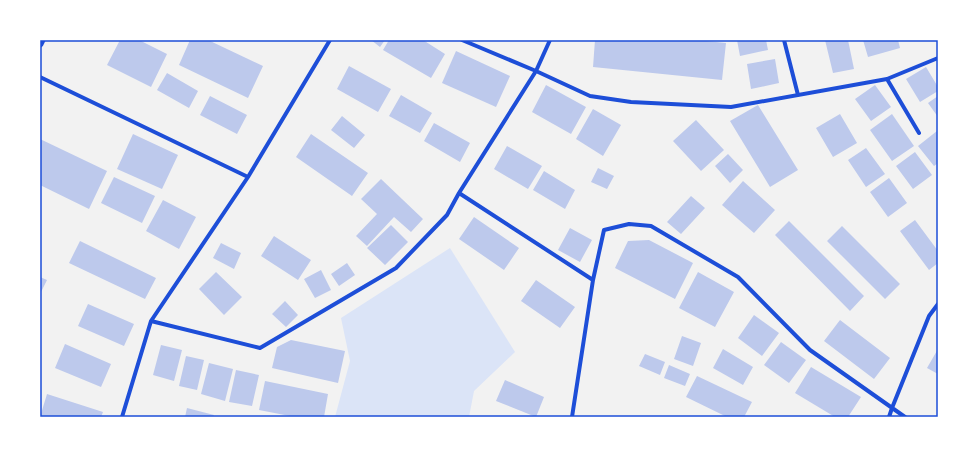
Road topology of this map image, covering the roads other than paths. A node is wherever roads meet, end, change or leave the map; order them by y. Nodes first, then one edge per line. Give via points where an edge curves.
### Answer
1 (42, 40) edge
2 (330, 40) edge
3 (462, 40) edge
4 (550, 40) edge
5 (784, 40) edge
6 (40, 44) edge
7 (938, 58) edge
8 (536, 71) junction
9 (40, 77) edge
10 (887, 79) junction
11 (798, 95) junction
12 (919, 133) dead end
13 (248, 178) junction
14 (459, 193) junction
15 (594, 280) junction
16 (938, 304) edge
17 (151, 321) junction
18 (892, 408) junction
19 (122, 417) edge
20 (572, 417) edge
21 (889, 417) edge
22 (904, 417) edge

1 - 6 street
2 - 13 street
3 - 8 street
4 - 8 street
5 - 11 street
7 - 10 street
8 - 11 street via 590,96 631,102 731,107
8 - 14 street
9 - 13 street
10 - 11 street
10 - 12 street
13 - 17 street
14 - 15 street
14 - 17 street via 447,214 396,268 260,348
15 - 18 street via 604,230 629,224 651,226 738,277 810,350
15 - 20 street
16 - 18 street via 929,316
17 - 19 street
18 - 21 street
18 - 22 street

